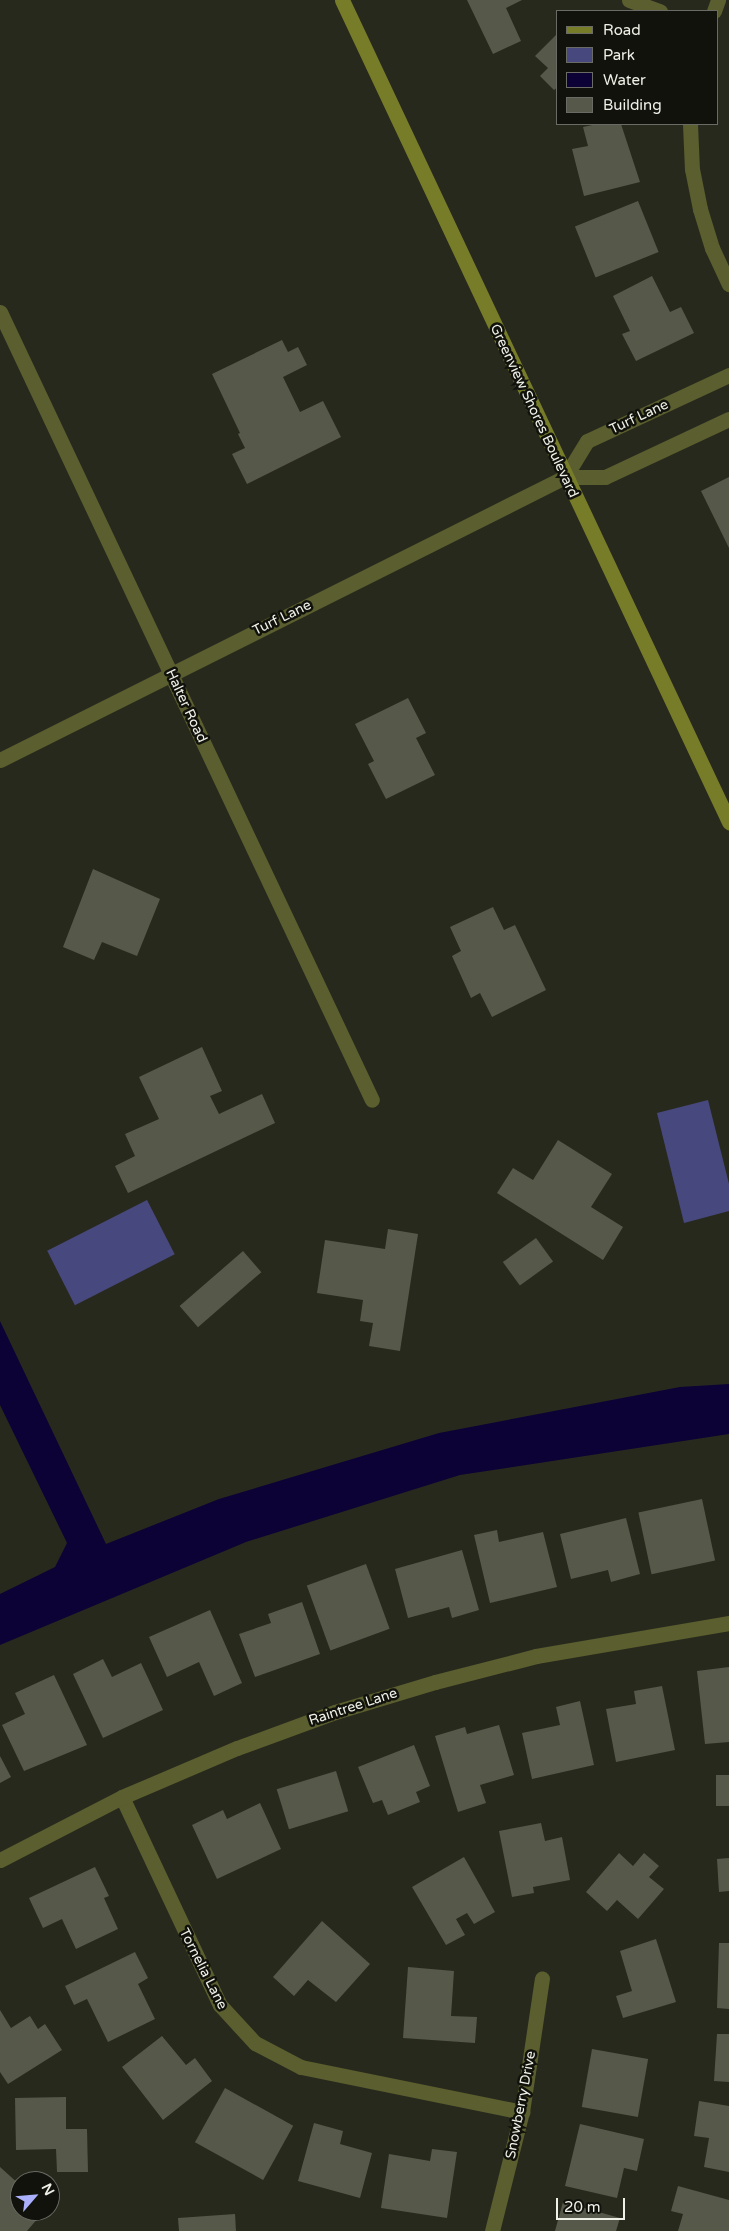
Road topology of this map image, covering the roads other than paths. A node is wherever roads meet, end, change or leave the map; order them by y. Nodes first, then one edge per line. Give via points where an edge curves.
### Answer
1 (342, 0) edge
2 (629, 0) edge
3 (657, 10) edge
4 (690, 125) edge
5 (729, 284) edge
6 (0, 312) edge
7 (729, 375) edge
8 (729, 419) edge
9 (565, 477) junction
10 (171, 674) junction
11 (0, 760) edge
12 (729, 822) edge
13 (372, 1100) dead end
14 (729, 1623) edge
15 (122, 1797) junction
16 (0, 1860) edge
17 (542, 1978) dead end
18 (522, 2112) junction
19 (492, 2231) edge

1 - 9 street, Greenview Shores Boulevard
2 - 3 street
4 - 5 street via 692,169 700,209 712,248
6 - 10 street, Halter Road
7 - 9 street, Turf Lane via 587,441
8 - 9 street, Turf Lane via 605,477
9 - 10 street, Turf Lane
9 - 12 street, Greenview Shores Boulevard
10 - 11 street, Turf Lane
10 - 13 street, Halter Road
14 - 15 street, Raintree Lane via 587,1645 435,1682 335,1712 237,1748
15 - 16 street, Raintree Lane
15 - 18 street, Tornelia Lane via 216,1997 230,2019 255,2043 301,2067
17 - 18 street, Snowberry Drive
18 - 19 street, Snowberry Drive

